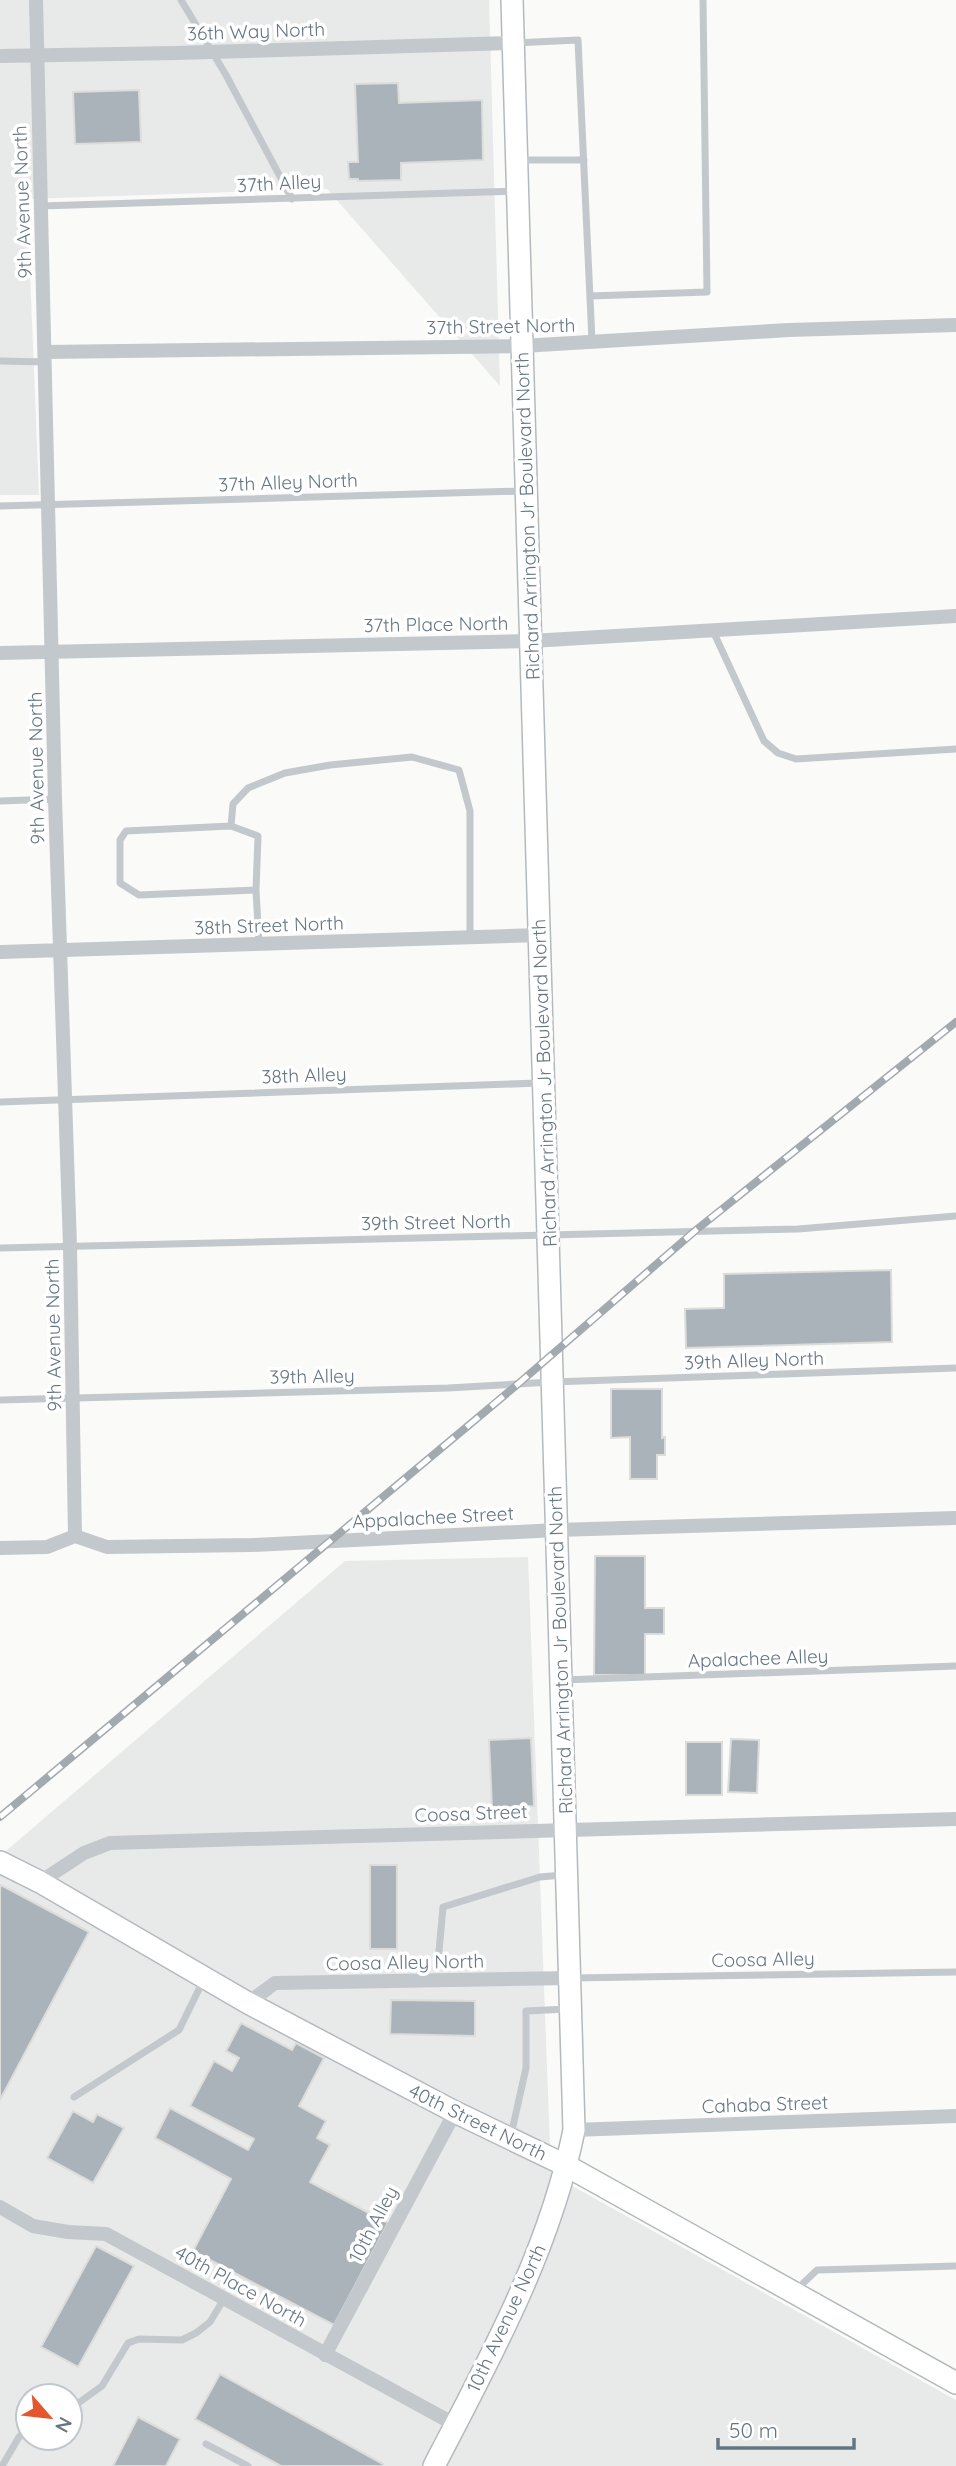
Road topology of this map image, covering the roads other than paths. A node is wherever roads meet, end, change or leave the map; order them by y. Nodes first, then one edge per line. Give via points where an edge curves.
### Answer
1 (36, 0) edge
2 (181, 0) edge
3 (512, 0) edge
4 (703, 0) edge
5 (513, 43) junction
6 (212, 52) junction
7 (0, 56) edge
8 (38, 56) junction
9 (517, 160) junction
10 (584, 160) junction
11 (517, 191) junction
12 (292, 199) junction
13 (41, 206) junction
14 (590, 296) junction
15 (956, 325) edge
16 (592, 342) junction
17 (522, 346) junction
18 (46, 357) junction
19 (0, 361) edge
20 (526, 491) junction
21 (50, 505) junction
22 (0, 506) edge
23 (956, 616) edge
24 (712, 630) junction
25 (531, 641) junction
26 (53, 652) junction
27 (0, 653) edge
28 (956, 749) edge
29 (55, 799) junction
30 (0, 801) edge
31 (231, 826) junction
32 (256, 890) junction
33 (539, 935) junction
34 (470, 937) junction
35 (259, 944) junction
36 (61, 950) junction
37 (0, 952) edge
38 (544, 1083) junction
39 (65, 1099) junction
40 (0, 1102) edge
41 (956, 1216) edge
42 (548, 1235) junction
43 (70, 1245) junction
44 (0, 1248) edge
45 (956, 1368) edge
46 (552, 1382) junction
47 (73, 1397) junction
48 (0, 1400) edge
49 (956, 1518) edge
50 (557, 1530) junction
51 (75, 1536) junction
52 (0, 1548) edge
53 (956, 1666) edge
54 (561, 1680) junction
55 (956, 1819) edge
56 (566, 1829) junction
57 (0, 1862) edge
58 (567, 1875) junction
59 (40, 1882) junction
60 (439, 1951) dead end
61 (956, 1972) edge
62 (205, 1978) junction
63 (570, 1978) junction
64 (248, 2003) junction
65 (571, 2009) junction
66 (74, 2097) dead end
67 (455, 2112) junction
68 (956, 2116) edge
69 (574, 2130) junction
70 (510, 2138) junction
71 (567, 2166) junction
72 (0, 2207) edge
73 (956, 2266) edge
74 (793, 2293) junction
75 (224, 2299) junction
76 (325, 2355) junction
77 (956, 2383) edge
78 (84, 2399) edge
79 (456, 2425) junction
80 (206, 2444) dead end
81 (14, 2446) edge
82 (2, 2466) edge
83 (248, 2466) edge
84 (435, 2466) edge

1 - 8 street, 9th Avenue North
2 - 6 lane
3 - 5 street, Richard Arrington Jr Boulevard North
4 - 14 lane via 707,292
5 - 6 street, 36th Way North
5 - 9 street, Richard Arrington Jr Boulevard North
5 - 10 lane via 578,40
6 - 8 street, 36th Way North
6 - 12 lane
7 - 8 street, 36th Way North
8 - 13 street, 9th Avenue North
9 - 10 lane
9 - 11 street, Richard Arrington Jr Boulevard North
10 - 14 lane
11 - 12 lane, 37th Alley
11 - 17 street, Richard Arrington Jr Boulevard North
12 - 13 lane, 37th Alley
13 - 18 street, 9th Avenue North
14 - 16 lane
15 - 16 street, 37th Street North
16 - 17 street, 37th Street North
17 - 18 street, 37th Street North
17 - 20 street, Richard Arrington Jr Boulevard North
18 - 19 lane
18 - 21 street, 9th Avenue North
20 - 21 lane, 37th Alley North
20 - 25 street, Richard Arrington Jr Boulevard North
21 - 22 lane
21 - 26 street, 9th Avenue North
23 - 24 street, 37th Place North
24 - 25 street, 37th Place North
24 - 28 lane via 764,741 778,753 796,759
25 - 26 street, 37th Place North
25 - 33 street, Richard Arrington Jr Boulevard North
26 - 27 street, 37th Place North
26 - 29 street, 9th Avenue North
29 - 30 lane
29 - 36 street, 9th Avenue North
31 - 32 lane via 258,836
31 - 32 lane via 126,831 120,840 120,883 139,895
31 - 34 lane via 233,804 248,788 285,774 412,757 459,770 470,811
32 - 35 lane
33 - 34 street, 38th Street North
33 - 38 street, Richard Arrington Jr Boulevard North
34 - 35 street, 38th Street North
35 - 36 street, 38th Street North
36 - 37 street, 38th Street North
36 - 39 street, 9th Avenue North
38 - 39 lane, 38th Alley
38 - 42 street, Richard Arrington Jr Boulevard North
39 - 40 lane, 38th Alley
39 - 43 street, 9th Avenue North
41 - 42 lane, 39th Street North via 798,1229
42 - 43 lane, 39th Street North
42 - 46 street, Richard Arrington Jr Boulevard North
43 - 44 lane, 39th Street North
43 - 47 street, 9th Avenue North
45 - 46 lane, 39th Alley North
46 - 47 lane, 39th Alley
46 - 50 street, Richard Arrington Jr Boulevard North
47 - 48 lane
47 - 51 street, 9th Avenue North
49 - 50 street, Appalachee Street
50 - 51 street, Appalachee Street via 107,1547
50 - 54 street, Richard Arrington Jr Boulevard North
51 - 52 street via 47,1547
53 - 54 lane, Apalachee Alley
54 - 56 street, Richard Arrington Jr Boulevard North
55 - 56 street, Coosa Street
56 - 58 street, Richard Arrington Jr Boulevard North
56 - 59 street, Coosa Street via 110,1843 84,1853
57 - 59 street, 40th Street North
58 - 60 lane via 540,1877 443,1907
58 - 63 street, Richard Arrington Jr Boulevard North
59 - 62 street, 40th Street North
61 - 63 lane, Coosa Alley
62 - 64 street, 40th Street North
62 - 66 lane via 179,2030
63 - 64 street, Coosa Alley North via 275,1983
63 - 65 street, Richard Arrington Jr Boulevard North
64 - 67 street, 40th Street North
65 - 69 street, Richard Arrington Jr Boulevard North
65 - 70 lane via 526,2011 526,2068
67 - 70 street, 40th Street North
67 - 76 street, 10th Alley
68 - 69 street, Cahaba Street
69 - 71 street, Richard Arrington Jr Boulevard North
70 - 71 street, 40th Street North
71 - 74 street, 40th Street North
71 - 79 street, 10th Avenue North via 534,2262
72 - 75 street, 40th Place North via 33,2226 106,2234
73 - 74 lane via 817,2270
74 - 77 street, 40th Street North
75 - 76 street, 40th Place North
75 - 78 lane via 209,2322 182,2340 128,2343 102,2386
76 - 79 street, 40th Place North
79 - 84 street, 10th Avenue North
80 - 83 lane
81 - 82 lane

